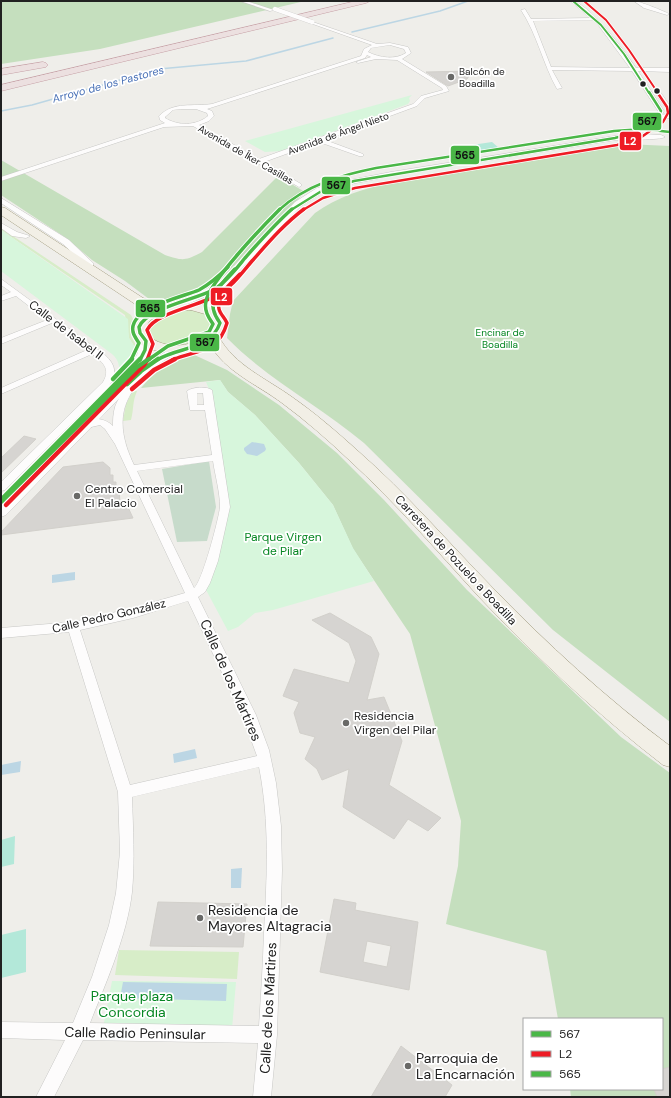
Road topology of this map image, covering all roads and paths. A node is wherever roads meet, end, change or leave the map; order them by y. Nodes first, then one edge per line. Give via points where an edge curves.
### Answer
1 (242, 1) edge
2 (337, 1) edge
3 (341, 1) edge
4 (366, 1) edge
5 (573, 1) edge
6 (579, 1) edge
7 (636, 1) edge
8 (274, 10) junction
9 (523, 10) dead end
10 (327, 11) junction
11 (667, 14) dead end
12 (596, 19) junction
13 (530, 20) junction
14 (220, 27) dead end
15 (377, 45) junction
16 (369, 47) junction
17 (366, 53) junction
18 (377, 57) junction
19 (397, 58) junction
20 (122, 64) junction
21 (549, 68) junction
22 (633, 69) junction
23 (640, 69) junction
24 (670, 70) edge
25 (1, 72) edge
26 (1, 76) edge
27 (1, 80) edge
28 (1, 88) edge
29 (559, 88) dead end
30 (28, 91) dead end
31 (1, 93) edge
32 (660, 95) junction
33 (670, 96) edge
34 (199, 108) junction
35 (670, 110) edge
36 (210, 112) junction
37 (670, 116) edge
38 (658, 117) junction
39 (162, 119) junction
40 (208, 119) junction
41 (174, 124) junction
42 (193, 124) junction
43 (645, 126) junction
44 (662, 136) junction
45 (615, 138) junction
46 (670, 139) edge
47 (320, 140) junction
48 (361, 155) dead end
49 (266, 159) junction
50 (258, 162) junction
51 (1, 174) edge
52 (1, 179) edge
53 (1, 200) edge
54 (1, 210) edge
55 (1, 219) edge
56 (1, 225) edge
57 (26, 236) junction
58 (1, 281) edge
59 (113, 283) junction
60 (221, 285) junction
61 (17, 293) junction
62 (1, 299) edge
63 (169, 308) junction
64 (213, 314) junction
65 (53, 320) junction
66 (142, 323) junction
67 (212, 338) junction
68 (1, 341) edge
69 (146, 342) junction
70 (181, 349) junction
71 (93, 350) junction
72 (158, 360) junction
73 (238, 366) junction
74 (1, 391) edge
75 (209, 407) dead end
76 (87, 425) junction
77 (121, 448) junction
78 (218, 457) junction
79 (131, 470) junction
80 (1, 488) edge
81 (1, 500) edge
82 (1, 512) edge
83 (192, 595) junction
84 (73, 627) junction
85 (1, 633) edge
86 (670, 758) edge
87 (265, 760) junction
88 (126, 792) junction
89 (1, 1030) edge
90 (78, 1031) junction
91 (268, 1035) junction
92 (45, 1097) edge
93 (262, 1097) edge

1 - 8 street
2 - 14 highway
3 - 27 highway
4 - 10 highway
5 - 12 street
6 - 23 street via 606,21 632,53
7 - 11 street
8 - 15 street, bridge
8 - 16 street, bridge
9 - 13 street
10 - 20 highway
10 - 28 highway
12 - 13 street
12 - 22 street
13 - 21 street
15 - 16 street
15 - 19 street via 397,45 409,50 407,55
16 - 17 street
17 - 18 street
17 - 34 street via 363,57
18 - 19 street
18 - 36 street
19 - 47 street, Avenida de Ángel Nieto via 446,89 444,92 423,97 417,104
20 - 30 highway
20 - 31 highway
21 - 22 street
21 - 29 street
22 - 23 street
22 - 38 street via 661,110
23 - 24 street
23 - 32 street
25 - 26 highway via 51,64
32 - 33 street
32 - 35 street
34 - 36 street
34 - 39 street via 171,109 165,112
36 - 40 street via 211,116
37 - 38 street
38 - 43 street via 648,120
39 - 41 street
39 - 51 street via 153,125
40 - 42 street
40 - 49 street, Avenida de Íker Casillas via 208,126
41 - 42 street
41 - 52 street via 163,125
42 - 50 street, Avenida de Íker Casillas
43 - 44 street
43 - 45 street via 637,132
44 - 45 street
44 - 46 street
45 - 60 street via 384,175 320,190 298,204
47 - 48 street
47 - 49 street, Avenida de Ángel Nieto
49 - 50 street, Avenida de Ángel Nieto
49 - 50 street, Avenida de Íker Casillas via 302,183
53 - 59 street via 68,244
54 - 59 main road
55 - 57 main road
56 - 57 street via 16,234
57 - 66 main road via 124,301 138,312
58 - 61 street, Calle de Isabel II
59 - 63 main road via 145,303
60 - 63 street
60 - 64 street via 213,300
61 - 62 street
61 - 65 street, Calle de Isabel II
63 - 64 main road via 192,306
63 - 66 main road via 151,314
64 - 67 main road via 220,327
65 - 68 street
65 - 71 street, Calle de Isabel II
66 - 69 main road via 140,333
67 - 70 main road
67 - 73 main road, Carretera de Pozuelo a Boadilla via 218,350
69 - 70 main road, Carretera de Pozuelo a Boadilla via 163,348
69 - 81 street via 143,356 136,365
70 - 72 street
70 - 73 main road, Carretera de Pozuelo a Boadilla via 219,357
71 - 74 street
71 - 80 street, Calle de Isabel II via 111,366 110,379
72 - 76 street via 132,379
72 - 77 street, Calle de los Mártires via 139,377 119,407 117,431
73 - 86 main road, Carretera de Pozuelo a Boadilla via 287,399 345,447 388,488 549,657
75 - 78 street
76 - 77 street, Calle de los Mártires via 96,422 105,424
76 - 82 street
77 - 79 street, Calle de los Mártires
78 - 79 street
78 - 83 street via 225,507 204,583 201,589
79 - 83 street, Calle de los Mártires
83 - 84 street, Calle Pedro González via 133,613
83 - 87 street, Calle de los Mártires via 249,716
84 - 85 street, Calle Pedro González
84 - 88 street
87 - 88 street
87 - 91 street, Calle de los Mártires via 274,820 275,883
88 - 90 street via 128,852 124,892 117,925 100,978
89 - 90 street, Calle Radio Peninsular
90 - 91 street, Calle Radio Peninsular
90 - 92 street
91 - 93 street, Calle de los Mártires

